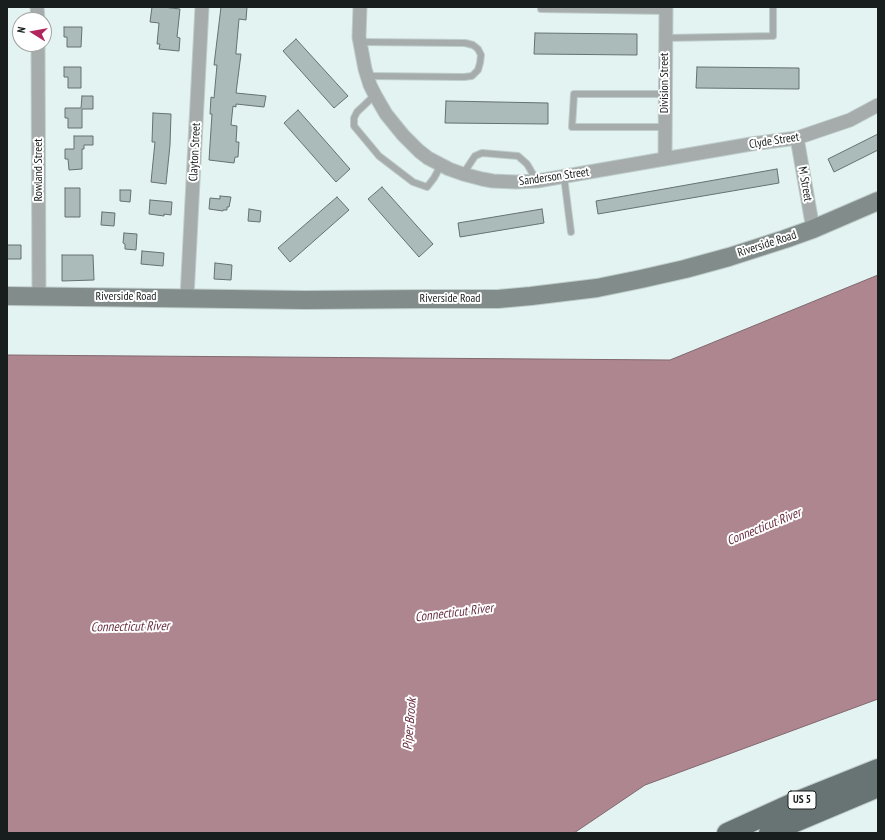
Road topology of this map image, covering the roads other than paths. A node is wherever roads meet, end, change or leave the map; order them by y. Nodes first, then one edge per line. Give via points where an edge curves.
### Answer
1 (202, 7) edge
2 (360, 7) edge
3 (773, 7) edge
4 (638, 9) edge
5 (666, 9) edge
6 (541, 10) dead end
7 (666, 38) junction
8 (360, 42) junction
9 (38, 52) edge
10 (368, 76) junction
11 (665, 94) junction
12 (375, 95) junction
13 (878, 105) edge
14 (665, 127) junction
15 (797, 138) junction
16 (665, 159) junction
17 (441, 164) junction
18 (463, 174) junction
19 (564, 177) junction
20 (537, 181) junction
21 (878, 201) edge
22 (813, 229) junction
23 (572, 232) dead end
24 (7, 296) edge
25 (39, 296) junction
26 (187, 298) junction
27 (878, 769) edge
28 (878, 787) edge
29 (727, 833) edge
30 (769, 833) edge

1 - 26 street, Clayton Street
2 - 8 street, Sanderson Street
3 - 7 lane via 773,36
4 - 5 lane
4 - 6 lane
5 - 7 street, Division Street
7 - 11 street, Division Street
8 - 10 street, Sanderson Street
8 - 10 lane via 466,43 478,49 481,55 478,70 472,76
9 - 25 street, Rowland Street
10 - 12 street, Sanderson Street
11 - 14 street, Division Street
11 - 14 lane via 574,94 572,126
12 - 17 street, Sanderson Street via 403,135 419,151
12 - 17 lane via 358,112 354,118 354,126 379,156 413,182 427,187
13 - 15 street, Clyde Street via 850,120
14 - 16 street, Division Street
15 - 16 street, Clyde Street
15 - 22 street, M Street
16 - 19 street, Sanderson Street
17 - 18 street, Sanderson Street
18 - 20 street, Sanderson Street via 505,182
18 - 20 lane via 476,156 482,153 518,156 527,164
19 - 20 street, Sanderson Street
19 - 23 lane
21 - 22 street, Riverside Road
22 - 26 street, Riverside Road via 678,270 597,288 538,296 498,299
24 - 25 street, Riverside Road
25 - 26 street, Riverside Road
27 - 29 main road, US 5
28 - 30 main road, US 5

